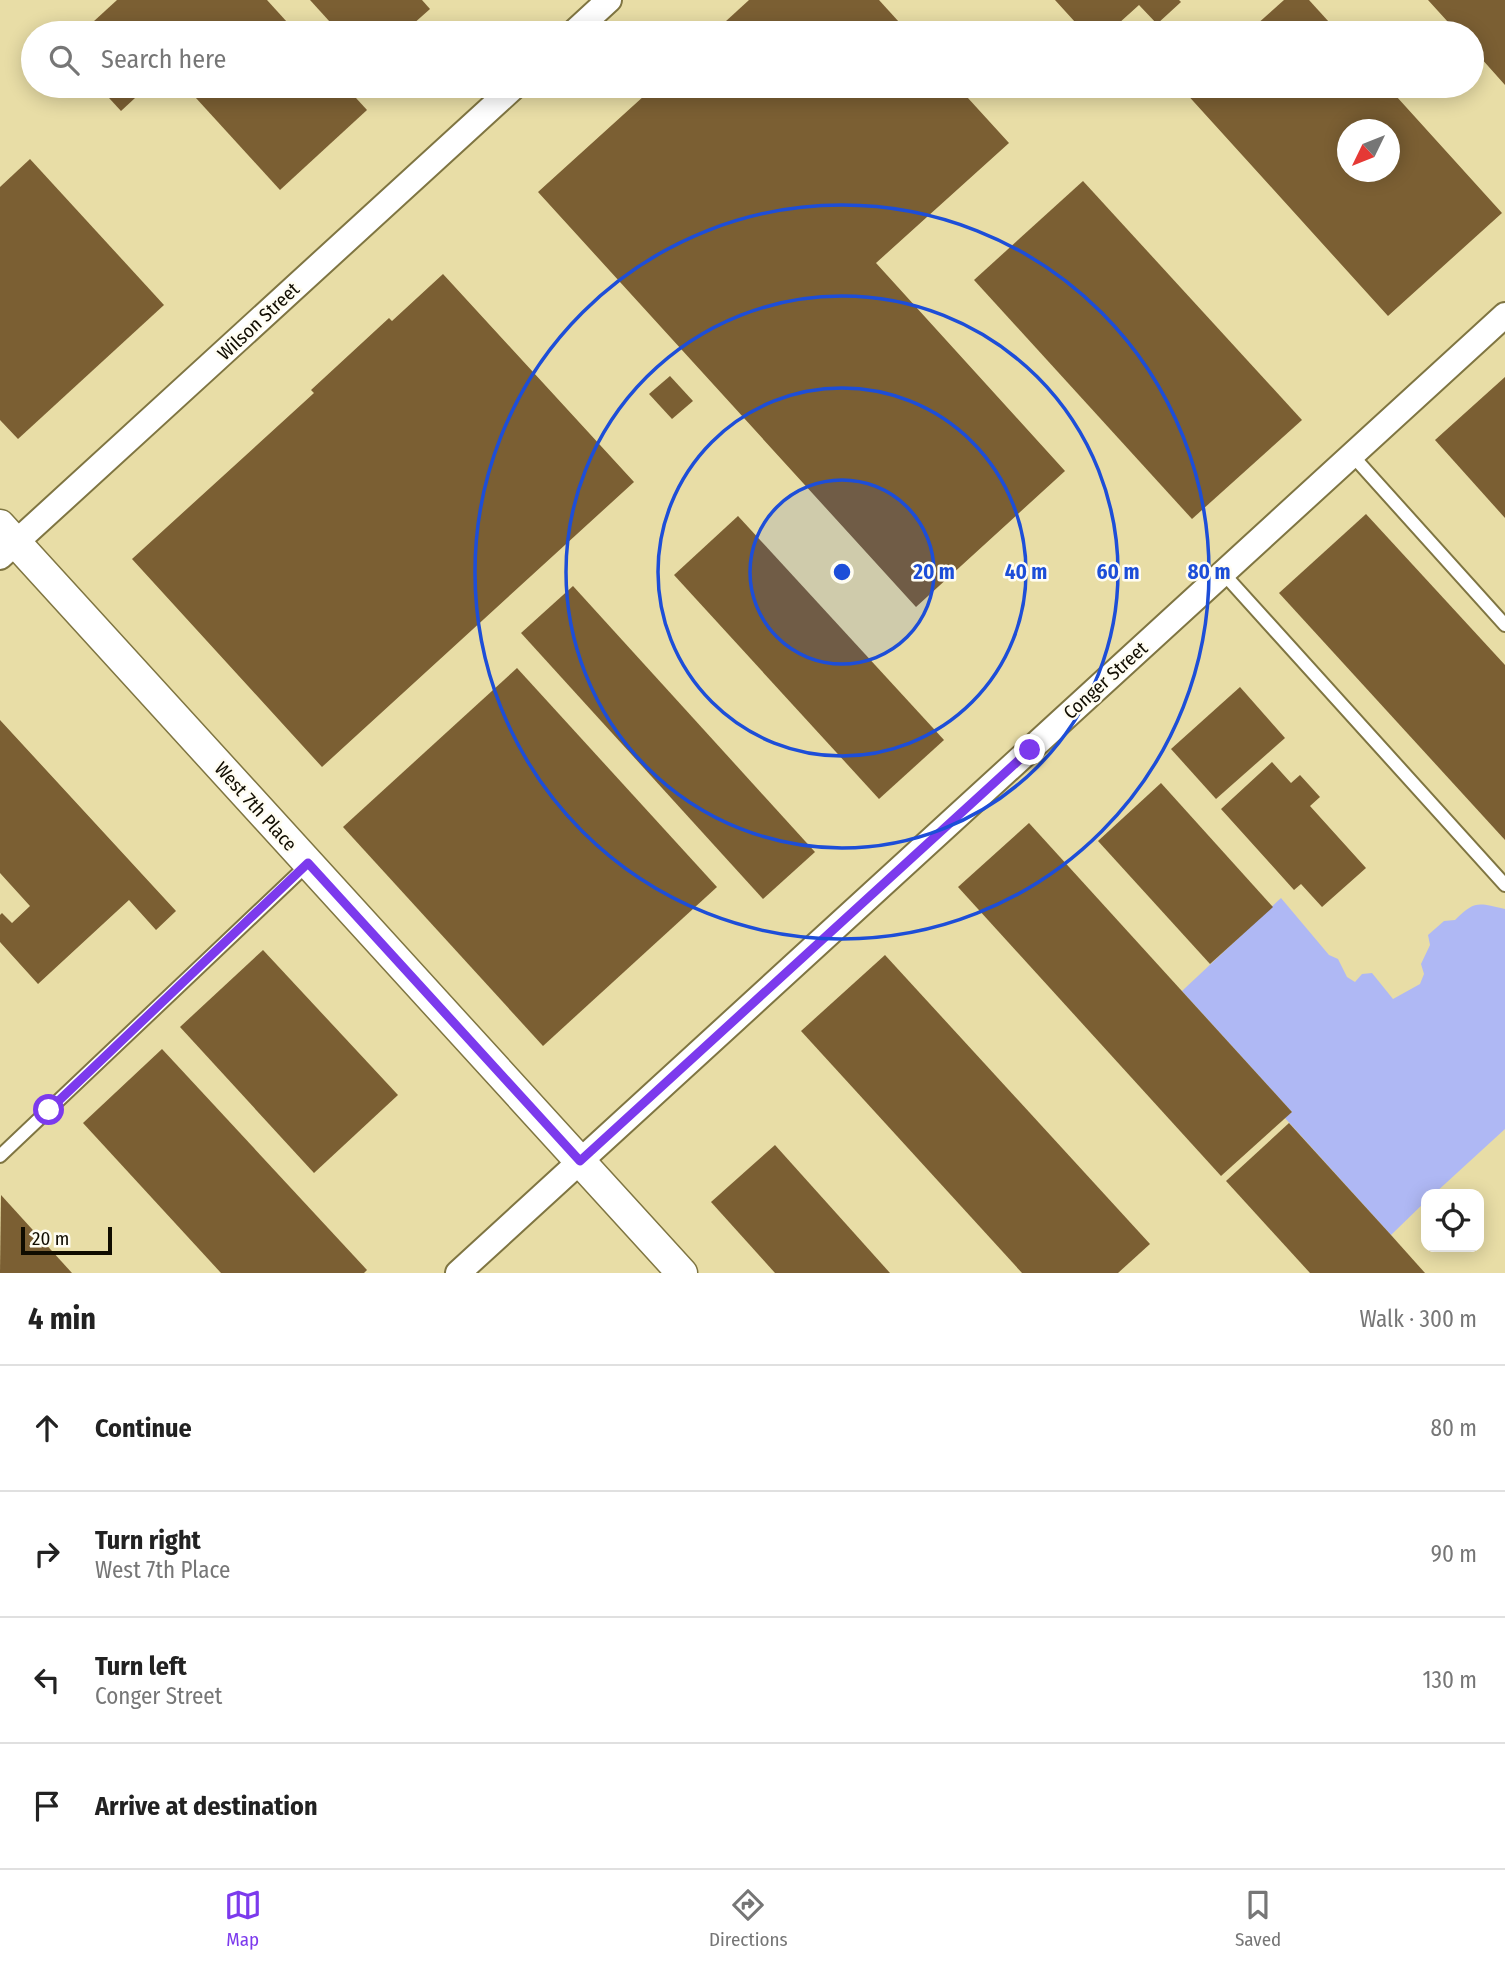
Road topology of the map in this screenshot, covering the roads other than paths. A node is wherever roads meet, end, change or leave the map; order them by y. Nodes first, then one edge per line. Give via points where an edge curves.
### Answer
1 (609, 0) edge
2 (586, 21) edge
3 (502, 98) edge
4 (1505, 315) edge
5 (1352, 455) junction
6 (5, 542) edge
7 (1223, 573) junction
8 (1505, 625) edge
9 (308, 863) junction
10 (1505, 885) edge
11 (0, 1156) edge
12 (580, 1161) junction
13 (458, 1273) edge
14 (682, 1273) edge

1 - 2 street
3 - 6 street, Wilson Street
4 - 5 street, Conger Street
5 - 7 street, Conger Street
5 - 8 lane
6 - 9 street, West 7th Place
7 - 10 lane
7 - 12 street, Conger Street
9 - 11 lane
9 - 12 street, West 7th Place
12 - 13 street, Conger Street
12 - 14 street, West 7th Place

